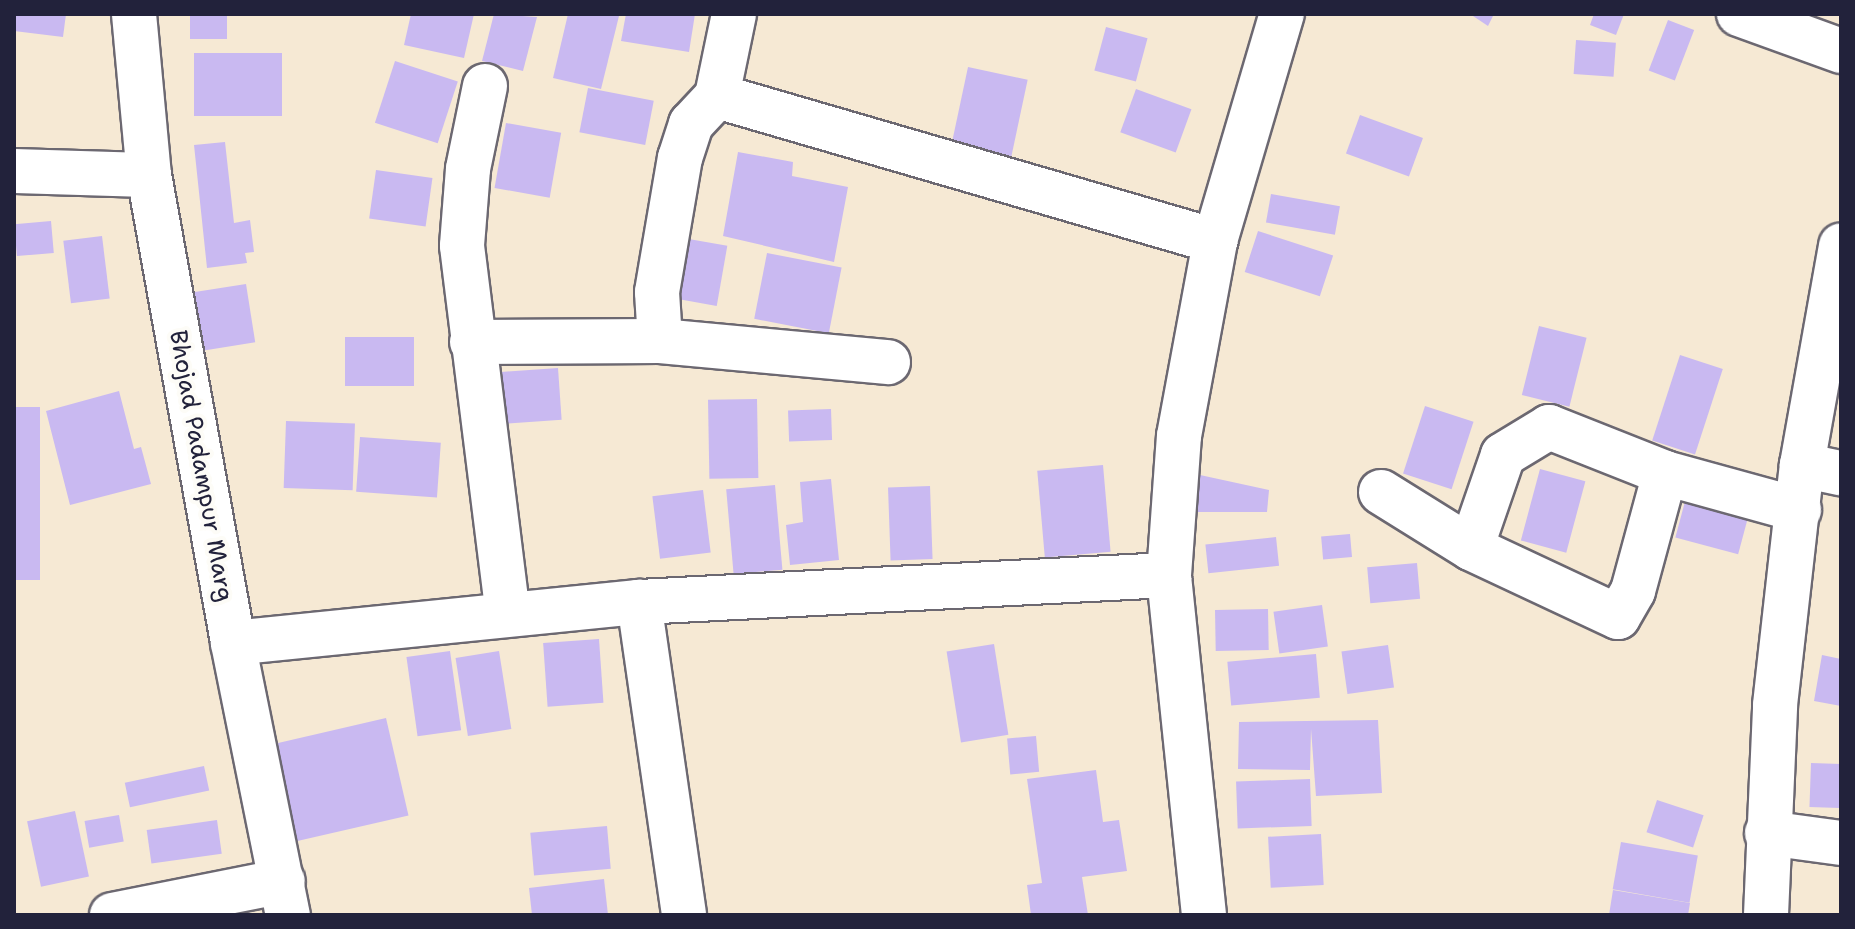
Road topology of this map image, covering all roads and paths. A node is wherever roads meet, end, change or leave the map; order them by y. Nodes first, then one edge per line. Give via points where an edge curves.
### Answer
1 (134, 14) edge
2 (734, 14) edge
3 (1282, 14) edge
4 (1739, 14) edge
5 (1841, 51) edge
6 (485, 86) dead end
7 (717, 96) junction
8 (14, 171) edge
9 (149, 175) junction
10 (1215, 241) junction
11 (1841, 245) edge
12 (660, 341) junction
13 (472, 342) junction
14 (888, 362) dead end
15 (1821, 469) edge
16 (1665, 473) junction
17 (1381, 492) dead end
18 (1799, 510) junction
19 (1471, 548) junction
20 (1169, 575) junction
21 (639, 602) junction
22 (508, 613) junction
23 (233, 643) junction
24 (1767, 833) junction
25 (1841, 843) edge
26 (285, 898) edge
27 (112, 915) edge
28 (684, 915) edge
29 (1204, 915) edge
30 (1766, 915) edge

1 - 9 street, Bhojad Padampur Marg
2 - 7 street
3 - 10 street
4 - 5 street
6 - 13 street via 468,169 462,246
7 - 10 street
7 - 12 street via 691,124 680,158 657,292
8 - 9 street
9 - 23 street, Bhojad Padampur Marg
10 - 20 street via 1179,436
11 - 15 street
12 - 13 street
12 - 14 street
13 - 22 street
15 - 18 street
16 - 18 street
16 - 19 street via 1549,427 1503,455
16 - 19 street via 1633,591 1618,617
17 - 19 street
18 - 24 street via 1775,705
20 - 21 street
20 - 29 street
21 - 22 street
21 - 28 street
22 - 23 street
23 - 26 street, Bhojad Padampur Marg
24 - 25 street
24 - 30 street
26 - 27 street

